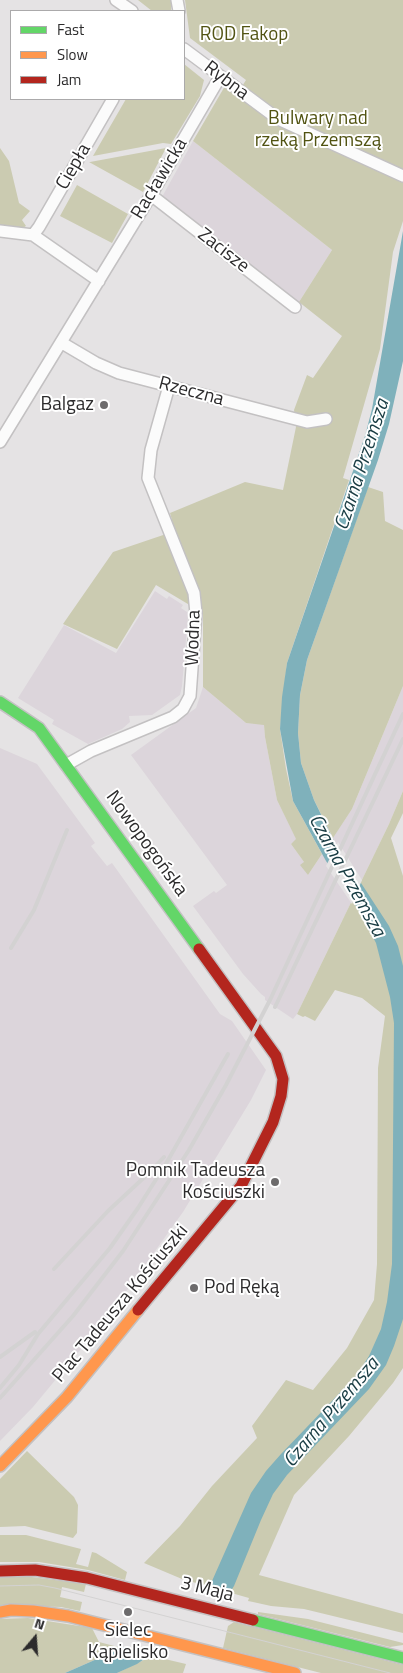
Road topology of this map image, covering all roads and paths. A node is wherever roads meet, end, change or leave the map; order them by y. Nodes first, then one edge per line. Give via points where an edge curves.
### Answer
1 (116, 0) edge
2 (131, 10) edge
3 (185, 50) edge
4 (220, 76) junction
5 (112, 100) edge
6 (403, 176) edge
7 (151, 195) junction
8 (0, 231) edge
9 (32, 235) junction
10 (99, 281) junction
11 (294, 307) dead end
12 (62, 343) junction
13 (168, 386) junction
14 (326, 419) dead end
15 (0, 442) edge
16 (0, 702) edge
17 (66, 765) junction
18 (250, 1019) joint
19 (0, 1466) edge
20 (0, 1571) edge
21 (0, 1612) edge
22 (401, 1656) edge
23 (295, 1673) edge

1 - 2 street
3 - 4 street, Rybna
4 - 6 street, Rybna via 278,119
4 - 7 street, Racławicka
5 - 9 street, Ciepła
7 - 10 street, Racławicka
7 - 11 street, Zacisze
8 - 9 street
9 - 10 street
10 - 12 street, Racławicka
12 - 13 street, Rzeczna via 119,373
12 - 15 street, Racławicka
13 - 14 street, Rzeczna via 307,422
13 - 17 street, Wodna via 151,450 148,478 195,598 190,696 183,709 173,717 91,751
16 - 17 street, Nowopogońska via 39,728
17 - 18 street, Nowopogońska
18 - 19 street, Plac Tadeusza Kościuszki via 276,1056 283,1079 272,1122 241,1186 67,1397
20 - 22 street, 3 Maja via 61,1573
21 - 23 street via 11,1610 59,1615

